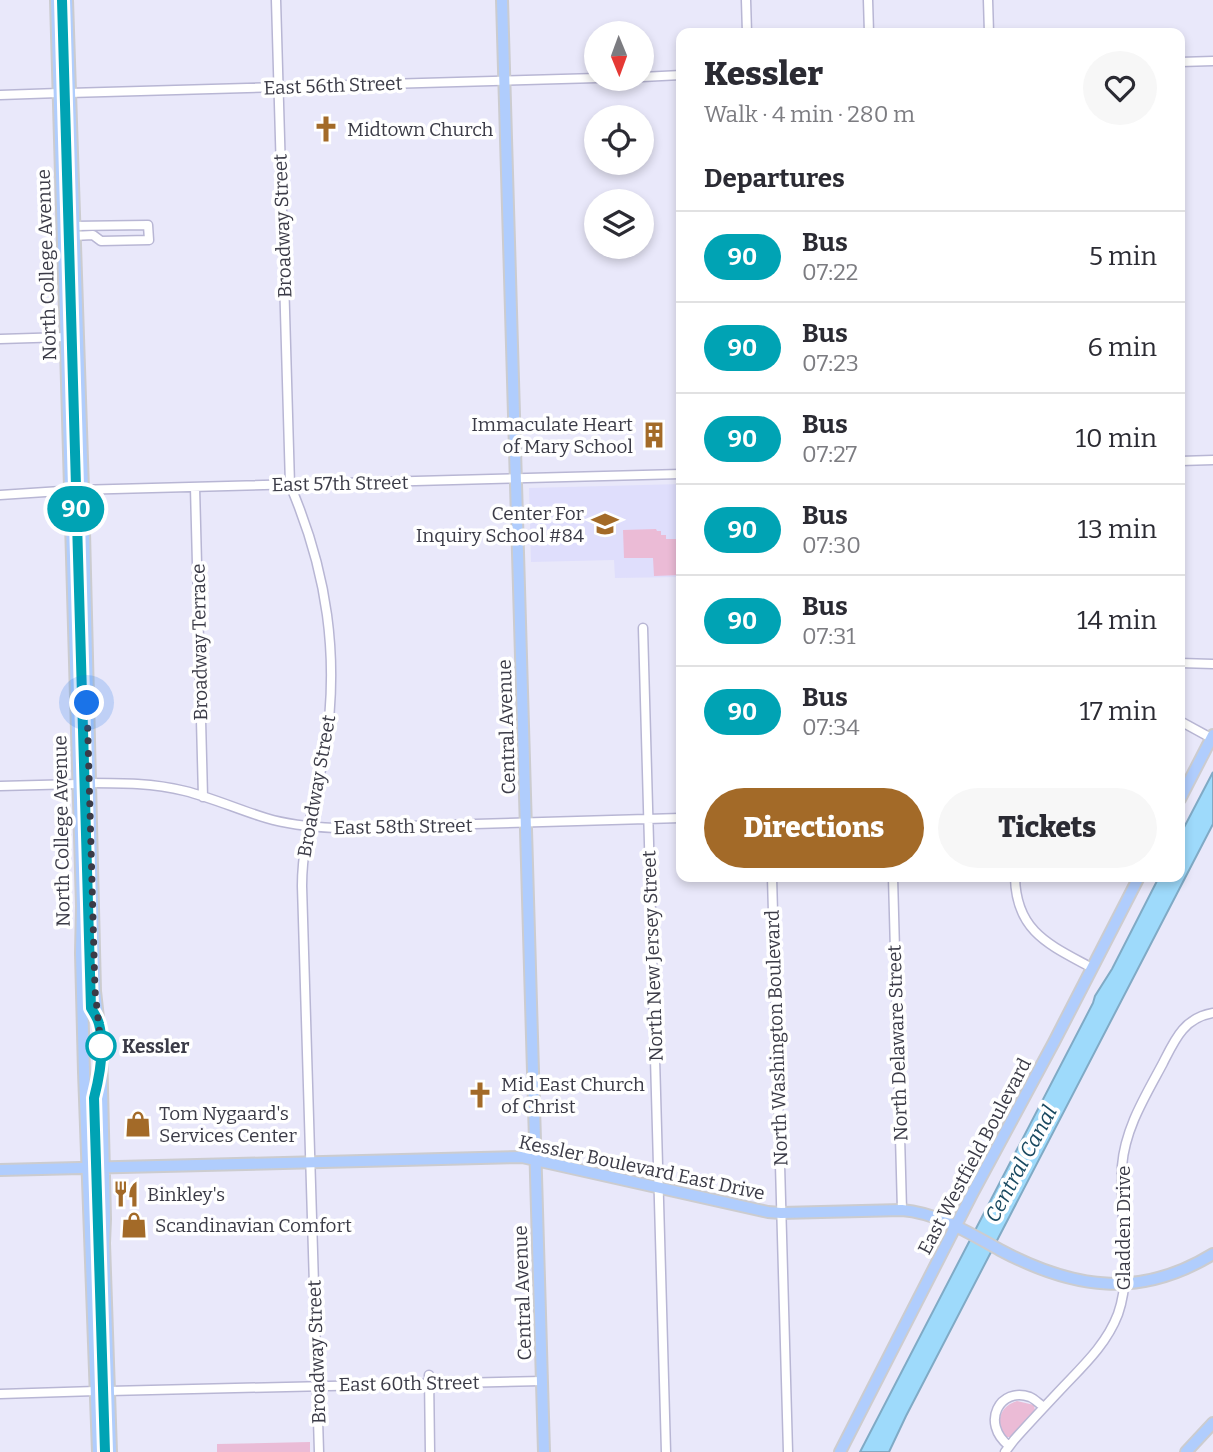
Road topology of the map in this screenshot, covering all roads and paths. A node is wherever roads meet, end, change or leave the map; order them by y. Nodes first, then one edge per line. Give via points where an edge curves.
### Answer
1 (56, 0) edge
2 (66, 0) edge
3 (276, 0) edge
4 (502, 0) edge
5 (746, 0) edge
6 (868, 0) edge
7 (988, 0) edge
8 (747, 28) edge
9 (869, 28) edge
10 (989, 28) edge
11 (1213, 61) edge
12 (1185, 62) edge
13 (676, 75) edge
14 (654, 76) edge
15 (584, 78) edge
16 (504, 80) junction
17 (278, 88) junction
18 (64, 93) junction
19 (0, 95) edge
20 (93, 230) junction
21 (73, 231) junction
22 (66, 337) junction
23 (0, 339) edge
24 (1213, 460) edge
25 (1185, 461) edge
26 (676, 474) edge
27 (516, 479) junction
28 (290, 485) junction
29 (195, 487) junction
30 (69, 490) junction
31 (83, 490) junction
32 (0, 495) edge
33 (643, 628) dead end
34 (1185, 663) edge
35 (1213, 664) edge
36 (1185, 723) edge
37 (1212, 736) edge
38 (84, 784) junction
39 (0, 786) edge
40 (1185, 789) edge
41 (203, 796) junction
42 (648, 818) junction
43 (676, 818) edge
44 (527, 822) junction
45 (308, 827) junction
46 (772, 882) edge
47 (893, 882) edge
48 (1016, 882) edge
49 (1136, 882) edge
50 (1092, 968) junction
51 (1213, 1013) edge
52 (536, 1160) junction
53 (310, 1163) junction
54 (88, 1168) junction
55 (103, 1168) junction
56 (0, 1170) edge
57 (659, 1187) junction
58 (902, 1210) junction
59 (781, 1213) junction
60 (956, 1226) junction
61 (1213, 1254) edge
62 (1125, 1284) junction
63 (429, 1379) junction
64 (542, 1381) junction
65 (317, 1385) junction
66 (96, 1391) junction
67 (109, 1391) junction
68 (0, 1394) edge
69 (1044, 1407) junction
70 (1213, 1423) edge
71 (1007, 1449) edge
72 (98, 1452) edge
73 (111, 1452) edge
74 (319, 1452) edge
75 (430, 1452) edge
76 (544, 1452) edge
77 (666, 1452) edge
78 (788, 1452) edge
79 (840, 1452) edge
80 (1186, 1452) edge

1 - 18 main road, North College Avenue
2 - 18 main road, North College Avenue
3 - 17 street, Broadway Street
4 - 16 main road, Central Avenue
5 - 8 street
6 - 9 street
7 - 10 street
11 - 12 street
13 - 14 street
15 - 16 street, East 56th Street
16 - 17 street, East 56th Street
16 - 27 main road, Central Avenue
17 - 18 street, East 56th Street
17 - 28 street, Broadway Street
18 - 19 street, East 56th Street
18 - 21 main road, North College Avenue
18 - 22 main road, North College Avenue
20 - 20 street via 101,241 149,240 148,225
20 - 21 street
21 - 31 main road, North College Avenue
22 - 23 street
22 - 30 main road, North College Avenue
24 - 25 street
26 - 27 street, East 57th Street
27 - 28 street, East 57th Street
27 - 44 main road, Central Avenue
28 - 29 street, East 57th Street
28 - 45 street, Broadway Street via 318,562 330,639 328,727
29 - 31 street, East 57th Street
29 - 41 street, Broadway Terrace
30 - 31 street, East 57th Street
30 - 32 street, East 57th Street
30 - 38 main road, North College Avenue
31 - 38 main road, North College Avenue
33 - 42 street, North New Jersey Street
34 - 35 street
36 - 37 street
37 - 40 main road
38 - 39 street, East 58th Street
38 - 41 street, East 58th Street via 139,783
38 - 54 main road, North College Avenue via 81,953
38 - 55 main road, North College Avenue via 101,1045
41 - 45 street, East 58th Street via 268,819
42 - 43 street, East 58th Street
42 - 44 street, East 58th Street
42 - 57 street, North New Jersey Street
44 - 45 street, East 58th Street
44 - 52 main road, Central Avenue
45 - 53 street, Broadway Street via 302,886
46 - 59 street, North Washington Boulevard
47 - 58 street, North Delaware Street
48 - 50 street via 1018,903 1031,927 1049,945
49 - 50 main road, East Westfield Boulevard
50 - 60 main road, East Westfield Boulevard
51 - 62 street, Gladden Drive via 1190,1022 1177,1035 1127,1139 1121,1177
52 - 53 main road, Kessler Boulevard East Drive
52 - 57 main road, Kessler Boulevard East Drive
52 - 64 main road, Central Avenue
53 - 55 main road, Kessler Boulevard East Drive
53 - 65 street, Broadway Street
54 - 55 main road, Kessler Boulevard East Drive
54 - 56 main road, Kessler Boulevard East Drive
54 - 66 main road, North College Avenue
55 - 67 main road, North College Avenue
57 - 59 main road, Kessler Boulevard East Drive
57 - 77 street, North New Jersey Street
58 - 59 main road, Kessler Boulevard East Drive
58 - 60 main road, Kessler Boulevard East Drive
59 - 78 street, North Washington Boulevard
60 - 62 main road, Kessler Boulevard East Drive via 1065,1278
60 - 79 main road, East Westfield Boulevard
61 - 62 main road, Kessler Boulevard East Drive via 1181,1272
62 - 69 street, Gladden Drive via 1107,1337
63 - 64 street, East 60th Street
63 - 65 street, East 60th Street
63 - 75 street
64 - 76 main road, Central Avenue
65 - 67 street, East 60th Street
65 - 74 street, Broadway Street
66 - 68 street
66 - 72 main road, North College Avenue
67 - 73 main road, North College Avenue
69 - 71 street, Gladden Drive
69 - 71 street, Gladden Drive via 1025,1396 1002,1402 995,1426
70 - 80 main road

